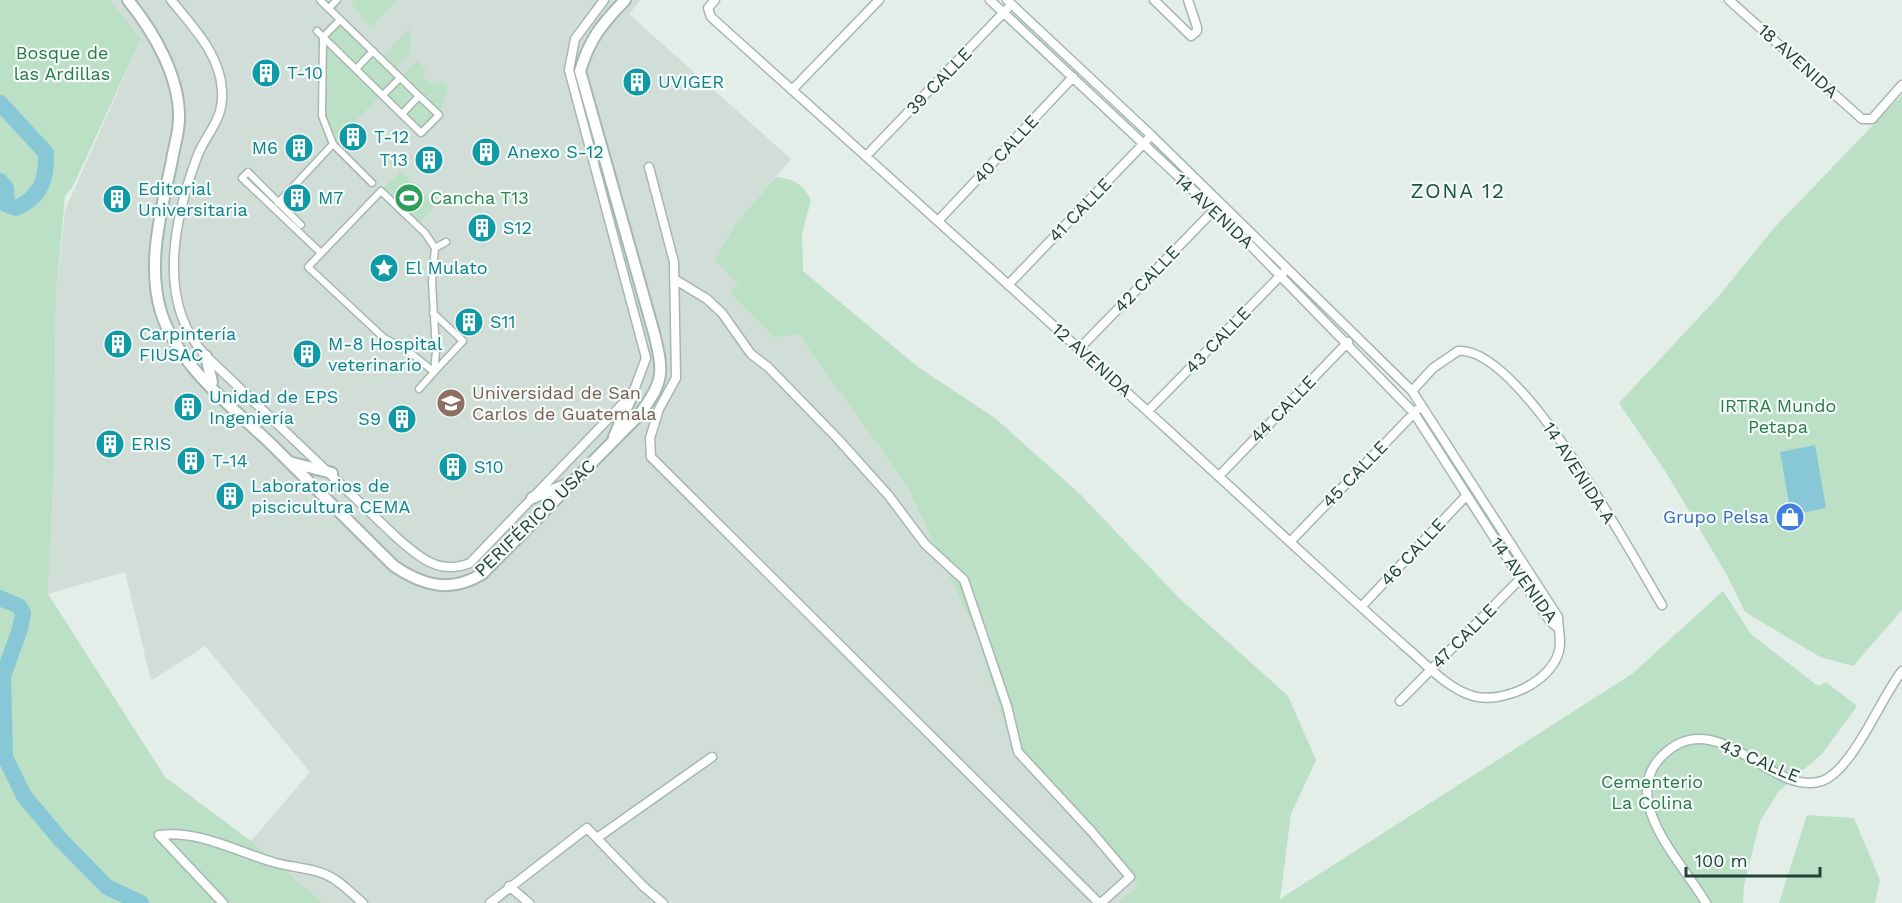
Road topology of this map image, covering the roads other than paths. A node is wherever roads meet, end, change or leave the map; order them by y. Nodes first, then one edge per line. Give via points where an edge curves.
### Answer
1 (171, 0) edge
2 (320, 0) edge
3 (337, 0) edge
4 (604, 0) edge
5 (625, 0) edge
6 (715, 0) edge
7 (879, 0) edge
8 (990, 0) edge
9 (1154, 0) edge
10 (1188, 0) edge
11 (1729, 0) edge
12 (132, 2) edge
13 (1009, 2) edge
14 (328, 8) junction
15 (1004, 13) junction
16 (340, 20) junction
17 (317, 31) dead end
18 (323, 37) junction
19 (373, 51) junction
20 (356, 69) junction
21 (1073, 77) junction
22 (400, 78) junction
23 (1902, 85) edge
24 (792, 90) junction
25 (383, 95) junction
26 (419, 96) junction
27 (402, 114) junction
28 (1151, 135) junction
29 (333, 144) junction
30 (1143, 144) junction
31 (866, 156) junction
32 (649, 167) dead end
33 (372, 183) dead end
34 (278, 203) junction
35 (1215, 208) junction
36 (938, 221) junction
37 (301, 225) dead end
38 (446, 242) dead end
39 (435, 248) junction
40 (321, 253) junction
41 (1288, 268) junction
42 (1280, 276) junction
43 (674, 279) junction
44 (1008, 285) junction
45 (433, 313) junction
46 (1348, 342) junction
47 (1079, 349) junction
48 (206, 356) junction
49 (434, 372) junction
50 (419, 389) dead end
51 (215, 390) junction
52 (1412, 391) junction
53 (633, 393) junction
54 (1421, 405) junction
55 (1149, 411) junction
56 (1414, 413) junction
57 (612, 443) junction
58 (289, 462) junction
59 (332, 473) junction
60 (1219, 476) junction
61 (573, 482) junction
62 (1466, 496) junction
63 (532, 498) junction
64 (1290, 542) junction
65 (1528, 570) junction
66 (1520, 578) junction
67 (1662, 605) dead end
68 (1361, 607) junction
69 (1558, 628) junction
70 (1432, 669) junction
71 (1902, 671) edge
72 (1400, 701) dead end
73 (712, 757) dead end
74 (597, 837) junction
75 (509, 886) junction
76 (223, 903) edge
77 (363, 903) edge
78 (490, 903) edge
79 (529, 903) edge
80 (663, 903) edge
81 (1100, 903) edge
82 (1706, 903) edge

1 - 48 street, PERIFÉRICO USAC via 213,57 222,90 221,112 197,157 182,208 172,276 184,321 197,348
2 - 14 street
3 - 14 street
4 - 53 street, PERIFÉRICO USAC via 575,39 569,70 646,358
5 - 57 street, PERIFÉRICO USAC via 588,45 580,71 662,365 657,392
6 - 24 street, 12 AVENIDA via 708,8 711,17
7 - 24 street
8 - 15 street, 14 AVENIDA
9 - 10 street via 1186,34 1195,34 1197,27
11 - 23 street, 18 AVENIDA via 1862,119 1868,121
12 - 51 street, PERIFÉRICO USAC via 171,73 179,120 158,234 158,298 177,345
13 - 15 street, 39 CALLE
13 - 28 street, 14 AVENIDA
14 - 16 street
15 - 21 street, 14 AVENIDA
15 - 31 street, 39 CALLE
16 - 18 street
16 - 19 street
17 - 18 street
18 - 20 street
18 - 29 street via 322,116
19 - 20 street
19 - 22 street
20 - 25 street
21 - 30 street, 14 AVENIDA
21 - 36 street, 40 CALLE
22 - 25 street
22 - 26 street
24 - 31 street, 12 AVENIDA
25 - 27 street
26 - 27 street
26 - 27 street via 439,115 421,133
28 - 30 street, 41 CALLE
28 - 41 street, 14 AVENIDA
29 - 33 street
29 - 34 street
30 - 35 street, 14 AVENIDA
30 - 44 street, 41 CALLE
31 - 36 street, 12 AVENIDA
32 - 43 street via 674,262
34 - 37 street
34 - 40 street via 248,172 242,178
35 - 42 street, 14 AVENIDA
35 - 47 street, 42 CALLE
36 - 44 street, 12 AVENIDA
38 - 39 street
39 - 40 street via 425,233 381,191
39 - 45 street
40 - 49 street via 308,267 384,338 407,350
41 - 42 street, 43 CALLE
41 - 52 street, 14 AVENIDA
42 - 46 street, 14 AVENIDA
42 - 55 street, 43 CALLE
43 - 81 street via 715,306 751,354 837,438 925,544 964,580 1007,706 1018,752 1130,877
43 - 81 street via 676,378 659,409 650,438 651,457
44 - 47 street, 12 AVENIDA
45 - 49 street
45 - 49 street via 463,341
46 - 56 street, 14 AVENIDA
46 - 60 street, 44 CALLE
47 - 55 street, 12 AVENIDA
48 - 51 street
48 - 59 street, PERIFÉRICO USAC
49 - 50 street
51 - 58 street, PERIFÉRICO USAC
52 - 54 street, 14 AVENIDA
52 - 67 street, 14 AVENIDA A via 1451,353 1465,350 1497,365 1556,433
53 - 57 street
53 - 63 street, PERIFÉRICO USAC
54 - 56 street, 45 CALLE
54 - 65 street, 14 AVENIDA
55 - 60 street, 12 AVENIDA
56 - 62 street, 14 AVENIDA
56 - 64 street, 45 CALLE
57 - 61 street, PERIFÉRICO USAC
58 - 59 street
58 - 61 street, PERIFÉRICO USAC via 394,566 432,586 458,585 482,574
59 - 63 street, PERIFÉRICO USAC via 417,555 442,567 470,563
60 - 64 street, 12 AVENIDA
61 - 63 street
62 - 66 street, 14 AVENIDA
62 - 68 street, 46 CALLE
64 - 68 street, 12 AVENIDA
65 - 66 street, 47 CALLE
65 - 69 street, 14 AVENIDA via 1558,617
66 - 69 street, 14 AVENIDA
66 - 70 street, 47 CALLE
68 - 70 street, 12 AVENIDA
69 - 70 street, 12 AVENIDA via 1560,649 1551,667 1523,688 1502,697 1487,698 1459,690
70 - 72 street, 47 CALLE
71 - 82 street, 43 CALLE via 1849,758 1821,781 1800,781 1701,738 1687,739 1657,760 1647,786 1648,810
73 - 74 street
74 - 75 street via 587,828
74 - 80 street
75 - 78 street
75 - 79 street
76 - 77 street via 159,835 201,837 304,868 333,878

